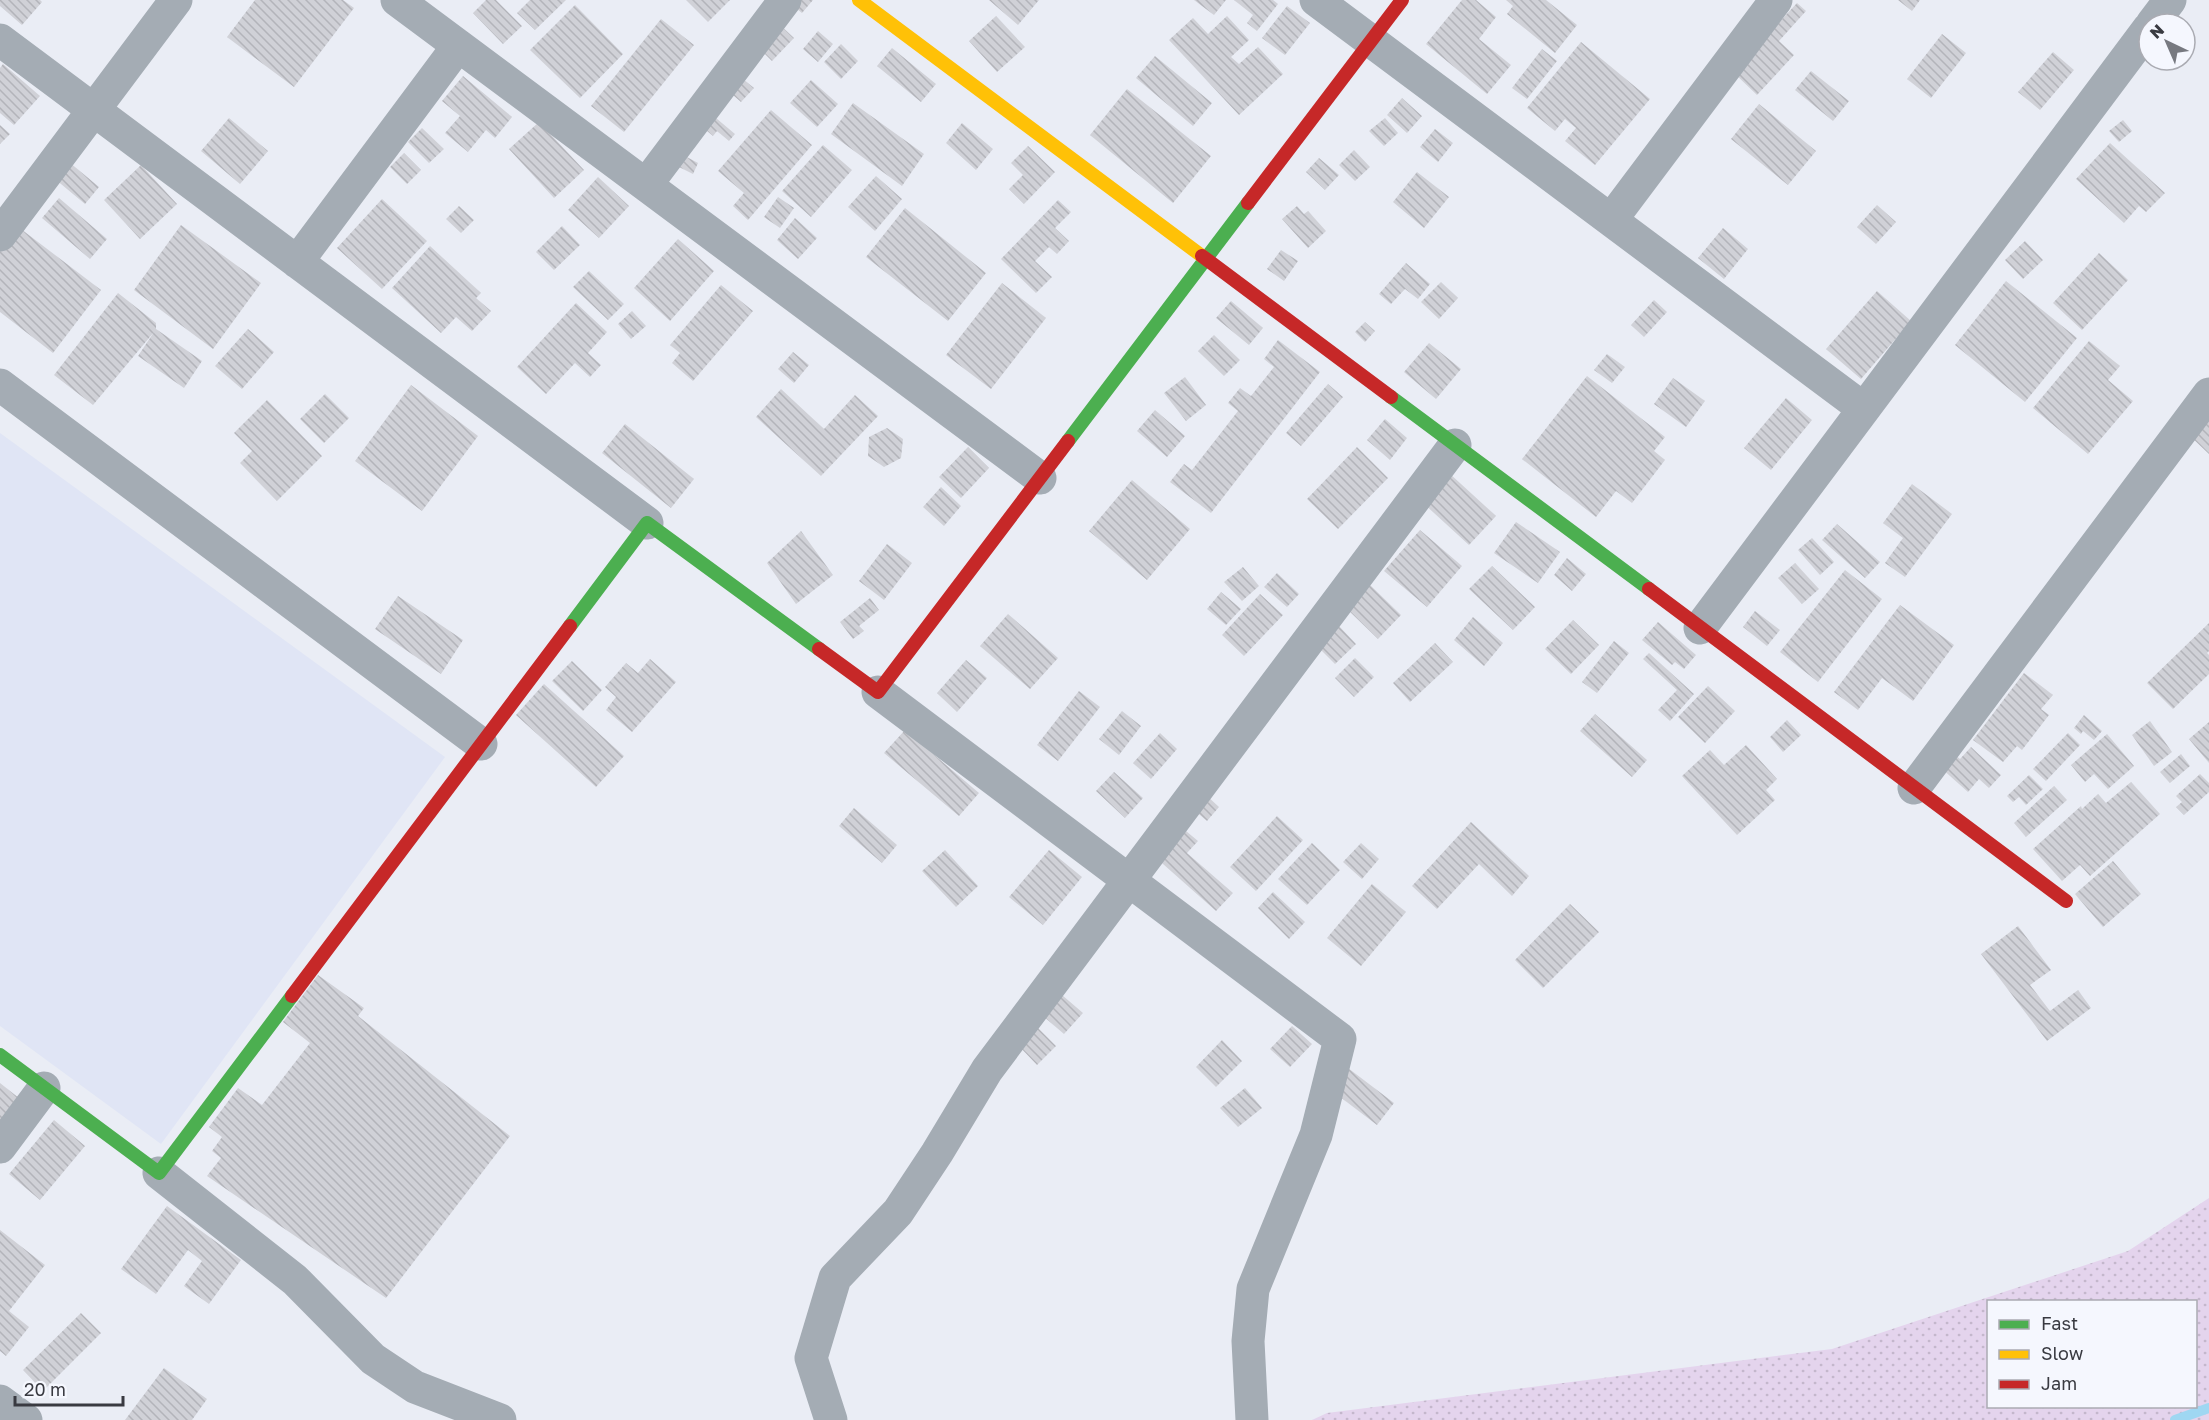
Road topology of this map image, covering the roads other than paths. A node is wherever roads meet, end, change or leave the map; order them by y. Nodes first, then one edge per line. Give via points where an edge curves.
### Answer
1 (176, 0) edge
2 (397, 0) edge
3 (784, 0) edge
4 (859, 0) edge
5 (1316, 0) edge
6 (1402, 0) edge
7 (1776, 0) edge
8 (0, 40) edge
9 (1371, 41) junction
10 (2137, 44) edge
11 (458, 46) junction
12 (94, 110) junction
13 (646, 185) junction
14 (1611, 220) junction
15 (0, 235) edge
16 (1206, 259) junction
17 (297, 262) junction
18 (0, 385) edge
19 (2209, 394) edge
20 (1864, 409) junction
21 (1455, 445) junction
22 (1040, 478) junction
23 (647, 523) junction
24 (1700, 628) junction
25 (878, 692) junction
26 (481, 744) junction
27 (1914, 788) junction
28 (1128, 881) junction
29 (2066, 901) dead end
30 (0, 1055) edge
31 (44, 1088) junction
32 (0, 1147) edge
33 (159, 1173) junction
34 (0, 1401) edge
35 (1251, 1419) edge
36 (26, 1420) edge
37 (500, 1420) edge
38 (831, 1420) edge

1 - 12 street
2 - 11 street
3 - 13 street
4 - 16 street
5 - 9 street
6 - 9 street
7 - 14 street
8 - 12 street
9 - 14 street
9 - 16 street
10 - 20 street
11 - 13 street
11 - 17 street
12 - 15 street
12 - 17 street
13 - 22 street
14 - 20 street
16 - 21 street
16 - 22 street
17 - 23 street
18 - 26 street
19 - 27 street
20 - 24 street
21 - 24 street
21 - 28 street
22 - 25 street
23 - 25 street
23 - 26 street
24 - 27 street
25 - 28 street
26 - 33 street
27 - 29 street
28 - 35 street via 1340,1039 1316,1135 1253,1289 1248,1341
28 - 38 street via 987,1070 898,1212 835,1278 811,1358
30 - 31 street
31 - 32 street
31 - 33 street
33 - 37 street via 295,1280 373,1359 415,1387
34 - 36 street

